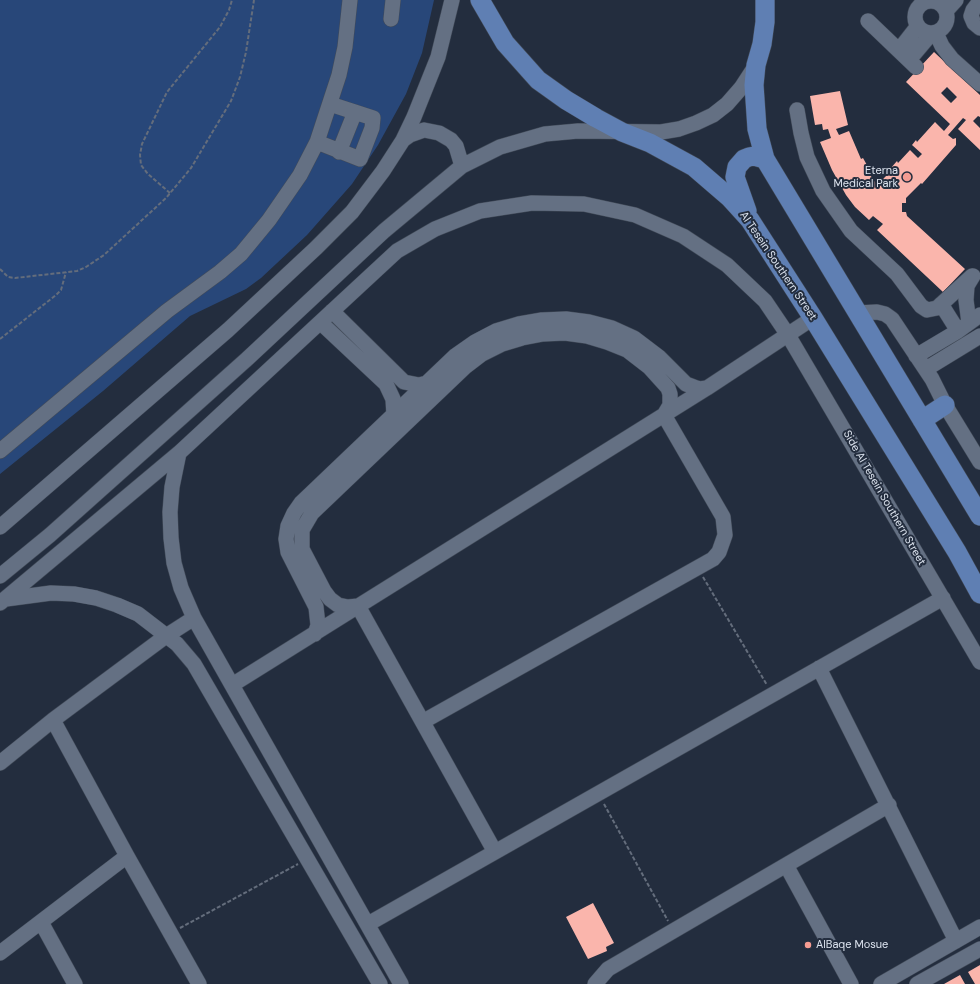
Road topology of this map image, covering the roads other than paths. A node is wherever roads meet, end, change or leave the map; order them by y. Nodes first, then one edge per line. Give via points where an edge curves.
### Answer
1 (350, 0) edge
2 (393, 0) edge
3 (452, 0) edge
4 (480, 0) edge
5 (765, 0) edge
6 (956, 0) edge
7 (980, 1) edge
8 (939, 4) edge
9 (391, 19) dead end
10 (868, 21) dead end
11 (917, 27) junction
12 (980, 28) edge
13 (934, 33) junction
14 (908, 59) junction
15 (756, 65) junction
16 (980, 84) edge
17 (330, 104) junction
18 (797, 110) dead end
19 (355, 112) junction
20 (622, 132) junction
21 (403, 140) junction
22 (317, 142) junction
23 (340, 152) junction
24 (765, 159) junction
25 (462, 166) junction
26 (750, 220) junction
27 (384, 231) junction
28 (397, 251) junction
29 (976, 273) edge
30 (941, 304) junction
31 (332, 311) junction
32 (856, 312) junction
33 (813, 318) junction
34 (321, 323) junction
35 (969, 323) edge
36 (788, 335) junction
37 (980, 336) edge
38 (916, 356) junction
39 (926, 369) junction
40 (427, 383) junction
41 (707, 388) junction
42 (945, 405) junction
43 (664, 415) junction
44 (394, 416) junction
45 (922, 420) junction
46 (0, 451) edge
47 (179, 453) junction
48 (980, 462) edge
49 (980, 516) edge
50 (0, 526) edge
51 (0, 576) edge
52 (980, 594) edge
53 (943, 598) junction
54 (3, 601) edge
55 (358, 606) junction
56 (194, 618) junction
57 (315, 634) junction
58 (166, 636) junction
59 (980, 662) edge
60 (819, 668) junction
61 (232, 685) junction
62 (53, 720) junction
63 (424, 721) junction
64 (0, 763) edge
65 (889, 806) junction
66 (495, 852) junction
67 (127, 856) junction
68 (786, 865) junction
69 (340, 876) junction
70 (323, 886) junction
71 (41, 922) junction
72 (368, 924) junction
73 (980, 927) edge
74 (956, 941) junction
75 (980, 949) edge
76 (0, 953) edge
77 (75, 984) edge
78 (199, 984) edge
79 (380, 984) edge
80 (401, 984) edge
81 (595, 984) edge
82 (851, 984) edge
83 (881, 984) edge
84 (918, 984) edge

1 - 17 street via 345,47
2 - 9 street
3 - 21 street via 430,81
4 - 20 main road, Al Tesein Southern Street via 505,43 538,80 566,100
5 - 15 main road via 766,22
6 - 8 street
7 - 12 street via 971,16
8 - 11 street via 926,2 916,10 914,19
8 - 13 street via 946,24
10 - 14 street
11 - 13 street via 922,31
11 - 14 street
13 - 14 street
13 - 16 street via 952,59
15 - 20 street via 728,104 713,115 679,129 661,132
15 - 24 main road via 755,110
17 - 19 street
17 - 22 street
18 - 30 street via 811,168 841,218 864,244 897,274 921,306 931,310
19 - 23 street
19 - 23 street via 374,119 361,158 357,159
20 - 25 street via 567,132 540,135 500,147
20 - 26 main road, Al Tesein Southern Street via 650,143 694,167 730,198
21 - 25 street via 424,130 439,132 456,146
21 - 50 street via 368,192 321,244 228,330
22 - 23 street
22 - 46 street via 300,176 284,200 241,254 167,311
24 - 26 main road via 754,156 744,159 735,172 736,182
24 - 32 main road
25 - 27 street
26 - 33 main road, Al Tesein Southern Street
27 - 28 street
27 - 51 street via 247,359 50,535
28 - 31 street, Side Al Tesein Southern Street
28 - 36 street, Side Al Tesein Southern Street via 435,229 480,211 532,203 584,204 635,215 683,236 727,265 765,301
29 - 30 street
29 - 35 street via 968,286 966,300
30 - 35 street
31 - 34 street, Side Al Tesein Southern Street
31 - 40 street via 398,377 411,384
32 - 38 street via 877,312 892,319
32 - 45 main road
33 - 36 street
33 - 52 main road, Al Tesein Southern Street via 957,552
34 - 44 street via 386,384 393,399
34 - 47 street, Side Al Tesein Southern Street
35 - 38 street
36 - 41 street
36 - 53 street, Side Al Tesein Southern Street
37 - 39 street
38 - 39 street
39 - 42 street
40 - 41 street via 455,356 496,331 526,322 566,319 612,328 634,338 659,357 686,384
40 - 44 street
41 - 43 street
42 - 45 main road
42 - 48 street
43 - 55 street
43 - 55 street via 671,400 668,388 639,358 608,342 565,333 543,334 508,342 482,354 465,367 306,521 301,539 302,549 324,591 338,605
43 - 63 street via 723,517 723,544 719,552 713,559
44 - 57 street via 301,503 288,526 288,552 316,606 318,625
45 - 49 main road
47 - 54 street, Side Al Tesein Southern Street
47 - 56 street via 170,512 171,538 181,588
53 - 59 street, Side Al Tesein Southern Street
53 - 60 street
54 - 58 street via 51,593 96,598 138,614
55 - 57 street
55 - 63 street
56 - 58 street
56 - 61 street
57 - 61 street
58 - 62 street
58 - 70 street via 177,644 194,664
60 - 65 street
60 - 66 street
61 - 69 street
62 - 64 street
62 - 67 street
63 - 66 street
65 - 68 street
65 - 74 street
66 - 72 street
67 - 71 street
67 - 78 street
68 - 81 street via 608,969
68 - 82 street
69 - 70 street
69 - 72 street
70 - 79 street
71 - 76 street
71 - 77 street
72 - 80 street
73 - 74 street
74 - 83 street
75 - 84 street

